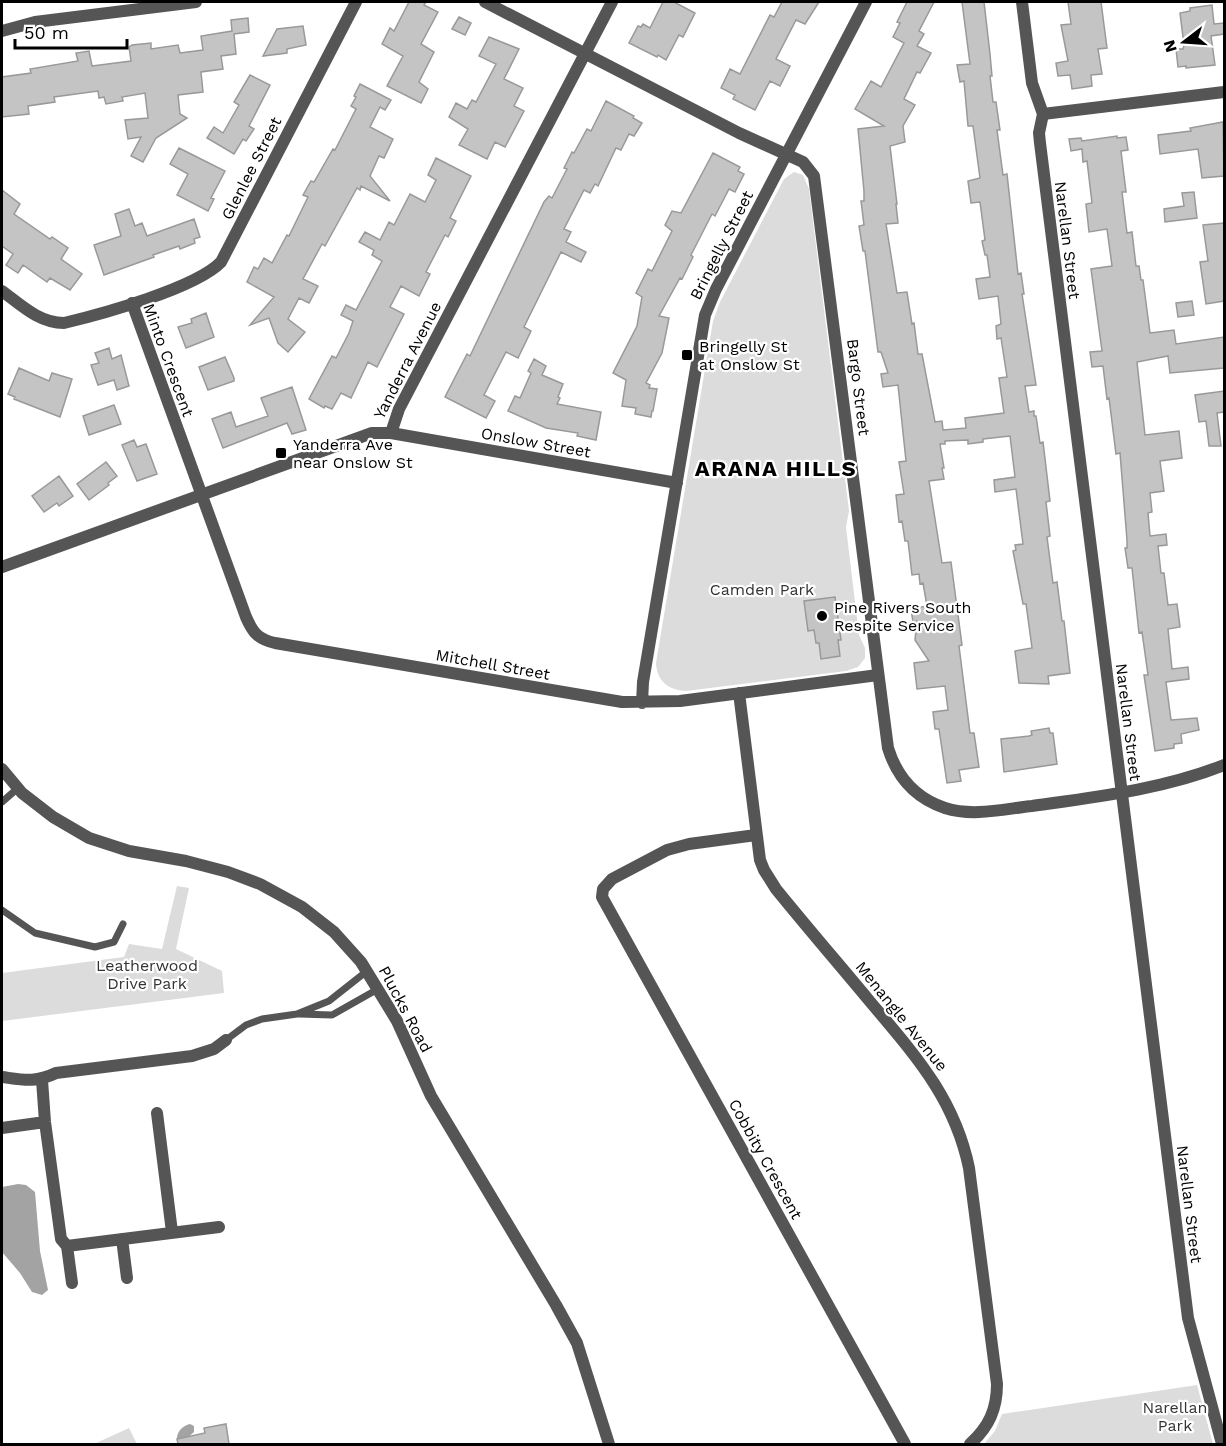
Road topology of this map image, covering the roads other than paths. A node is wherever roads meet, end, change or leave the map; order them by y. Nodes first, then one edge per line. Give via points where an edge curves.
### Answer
1 (196, 2) edge
2 (356, 2) edge
3 (485, 2) edge
4 (612, 2) edge
5 (866, 2) edge
6 (1022, 2) edge
7 (2, 31) edge
8 (585, 54) junction
9 (1224, 92) edge
10 (1043, 114) junction
11 (786, 154) junction
12 (2, 291) edge
13 (132, 303) junction
14 (391, 433) junction
15 (676, 483) junction
16 (201, 494) junction
17 (2, 567) edge
18 (878, 675) junction
19 (739, 693) junction
20 (642, 703) junction
21 (1224, 765) edge
22 (2, 769) edge
23 (18, 788) junction
24 (1121, 792) junction
25 (2, 802) edge
26 (756, 835) junction
27 (2, 910) edge
28 (123, 924) dead end
29 (367, 971) junction
30 (378, 989) junction
31 (297, 1014) junction
32 (226, 1040) joint
33 (2, 1077) edge
34 (42, 1080) junction
35 (157, 1113) dead end
36 (45, 1122) junction
37 (2, 1128) edge
38 (219, 1227) dead end
39 (172, 1232) junction
40 (122, 1239) junction
41 (67, 1246) junction
42 (127, 1278) dead end
43 (72, 1283) dead end
44 (609, 1444) edge
45 (905, 1444) edge
46 (970, 1444) edge
47 (1222, 1444) edge

1 - 7 street via 34,22
2 - 13 street, Glenlee Street via 221,262 193,281
3 - 8 street, Bargo Street
4 - 8 street, Yanderra Avenue
5 - 11 street, Bringelly Street
6 - 10 street, Narellan Street via 1032,83
8 - 11 street, Bargo Street
8 - 14 street, Yanderra Avenue via 399,409
9 - 10 street
10 - 24 street, Narellan Street via 1040,143
11 - 15 street, Bringelly Street via 705,315
11 - 18 street, Bargo Street via 812,171 818,192
12 - 13 street, Minto Crescent via 35,315 54,323 74,321
13 - 16 street, Minto Crescent
14 - 15 street, Onslow Street
14 - 16 street, Yanderra Avenue via 361,436
15 - 20 street, Bringelly Street
16 - 17 street, Yanderra Avenue
16 - 20 street, Mitchell Street via 246,617 259,638 275,644 604,700
18 - 19 street, Mitchell Street
18 - 24 street, Bargo Street via 893,762 909,786 934,804 981,812
19 - 20 street, Mitchell Street
19 - 26 street, Menangle Avenue
21 - 24 street, Bargo Street
22 - 23 street, Plucks Road
23 - 25 lane
23 - 29 street, Plucks Road via 53,817 89,838 129,851 218,869 260,884 302,907 334,932
24 - 47 street, Narellan Street via 1188,1318
26 - 45 street, Cobbity Crescent via 667,850 598,888
26 - 46 street, Menangle Avenue via 760,860 769,880 914,1053 945,1100 964,1143 997,1384 991,1420
27 - 28 lane via 35,933 95,947 114,942
29 - 30 street, Plucks Road
29 - 31 lane via 329,1001
30 - 31 lane via 332,1015
30 - 44 street, Plucks Road via 398,1021 431,1096 577,1343
31 - 32 lane via 262,1019
32 - 34 street via 214,1049 192,1056 56,1073
33 - 34 street
34 - 36 street
35 - 39 street
36 - 37 street
36 - 41 street via 61,1239
38 - 39 street
39 - 40 street
40 - 41 street
40 - 42 street
41 - 43 street

